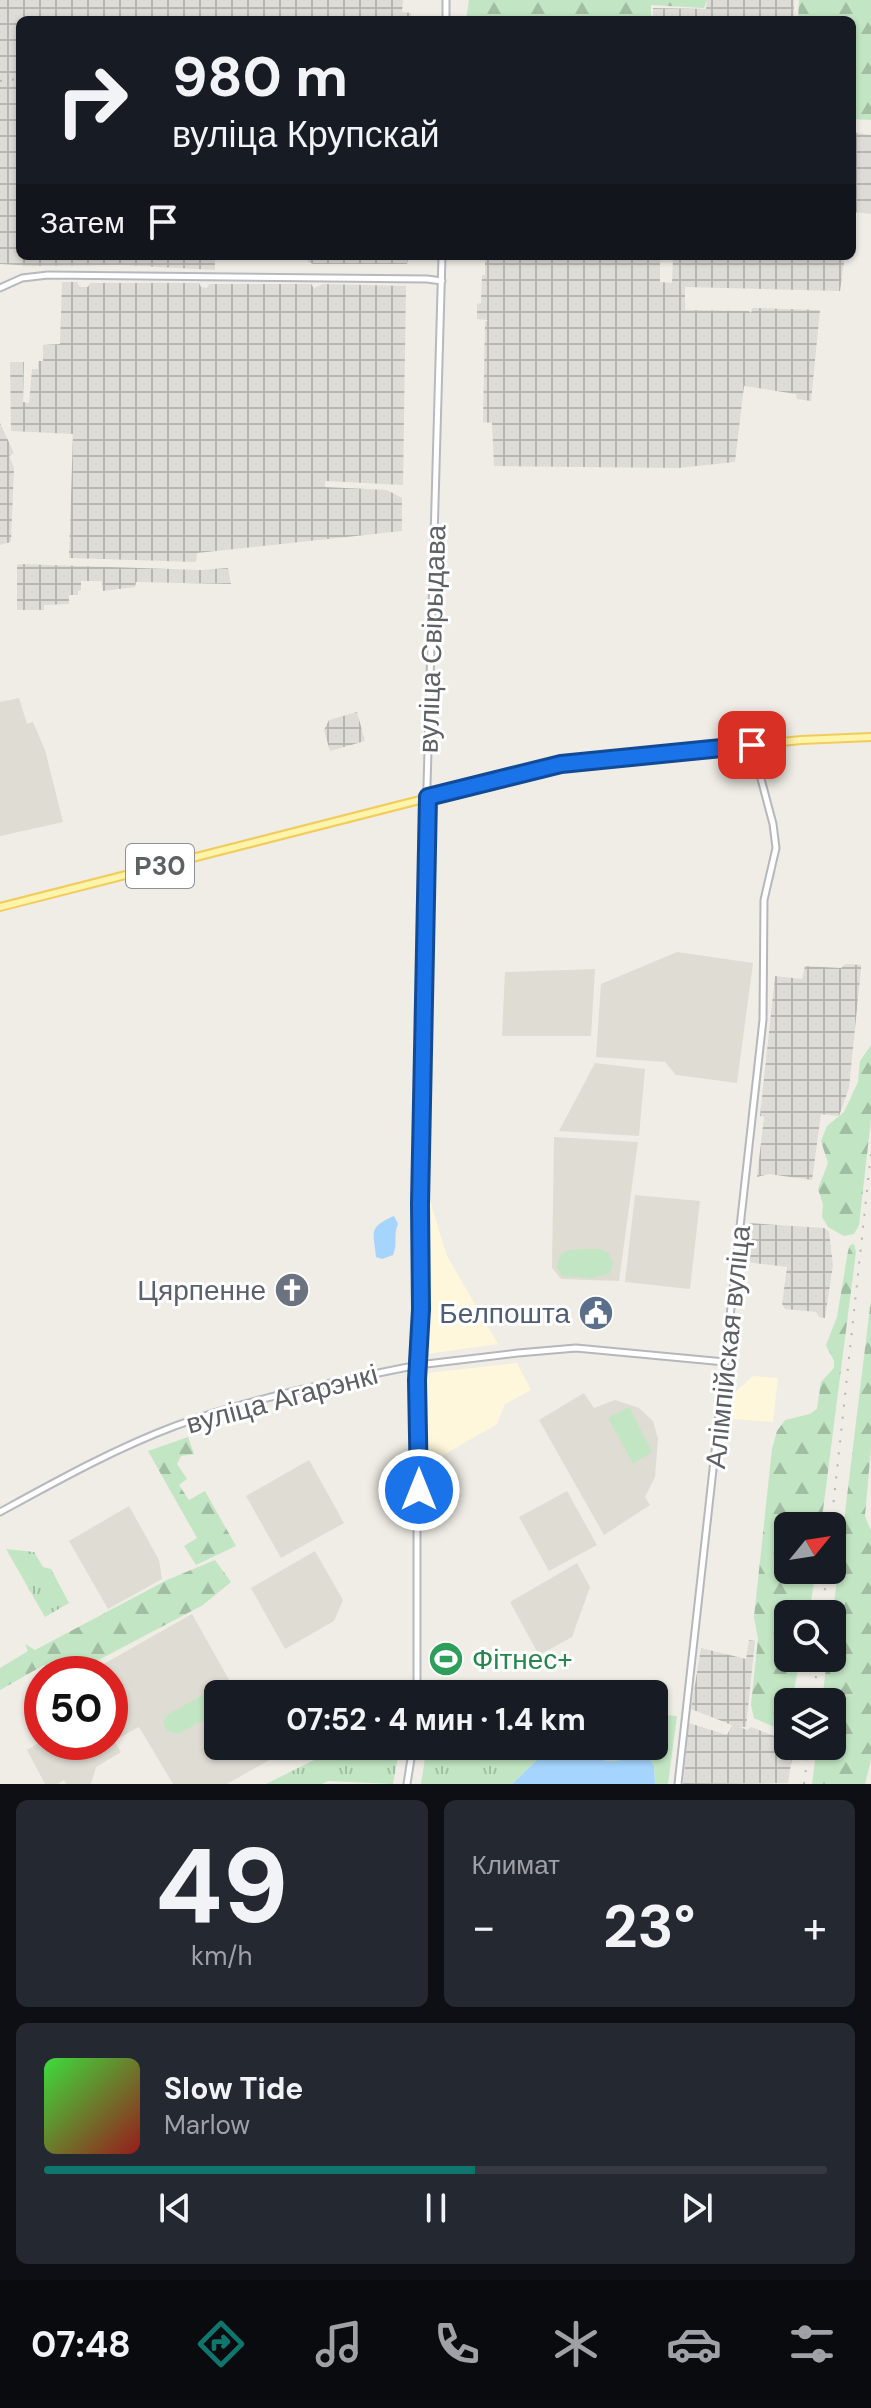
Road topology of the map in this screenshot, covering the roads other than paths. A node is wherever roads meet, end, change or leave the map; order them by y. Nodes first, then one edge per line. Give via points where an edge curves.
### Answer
1 (442, 260) edge
2 (442, 281) junction
3 (0, 288) edge
4 (871, 737) edge
5 (752, 745) junction
6 (428, 797) junction
7 (0, 907) edge
8 (725, 1362) junction
9 (418, 1365) junction
10 (0, 1512) edge
11 (417, 1680) edge
12 (411, 1760) edge
13 (407, 1784) edge
14 (678, 1784) edge

1 - 2 main road, вуліца Свірыдава
2 - 3 main road via 48,275
2 - 6 main road, вуліца Свірыдава
4 - 5 main road, Р30
5 - 6 main road, Р30 via 561,764
5 - 8 main road, Алімпійская вуліца via 776,848 764,909 763,1020
6 - 7 main road, Р30
6 - 9 main road, вуліца Свірыдава
8 - 9 main road, вуліца Агарэнкі via 576,1348
8 - 14 main road, Алімпійская вуліца
9 - 10 main road, вуліца Агарэнкі via 181,1424 73,1472
9 - 11 main road, вуліца Свірыдава
12 - 13 main road

